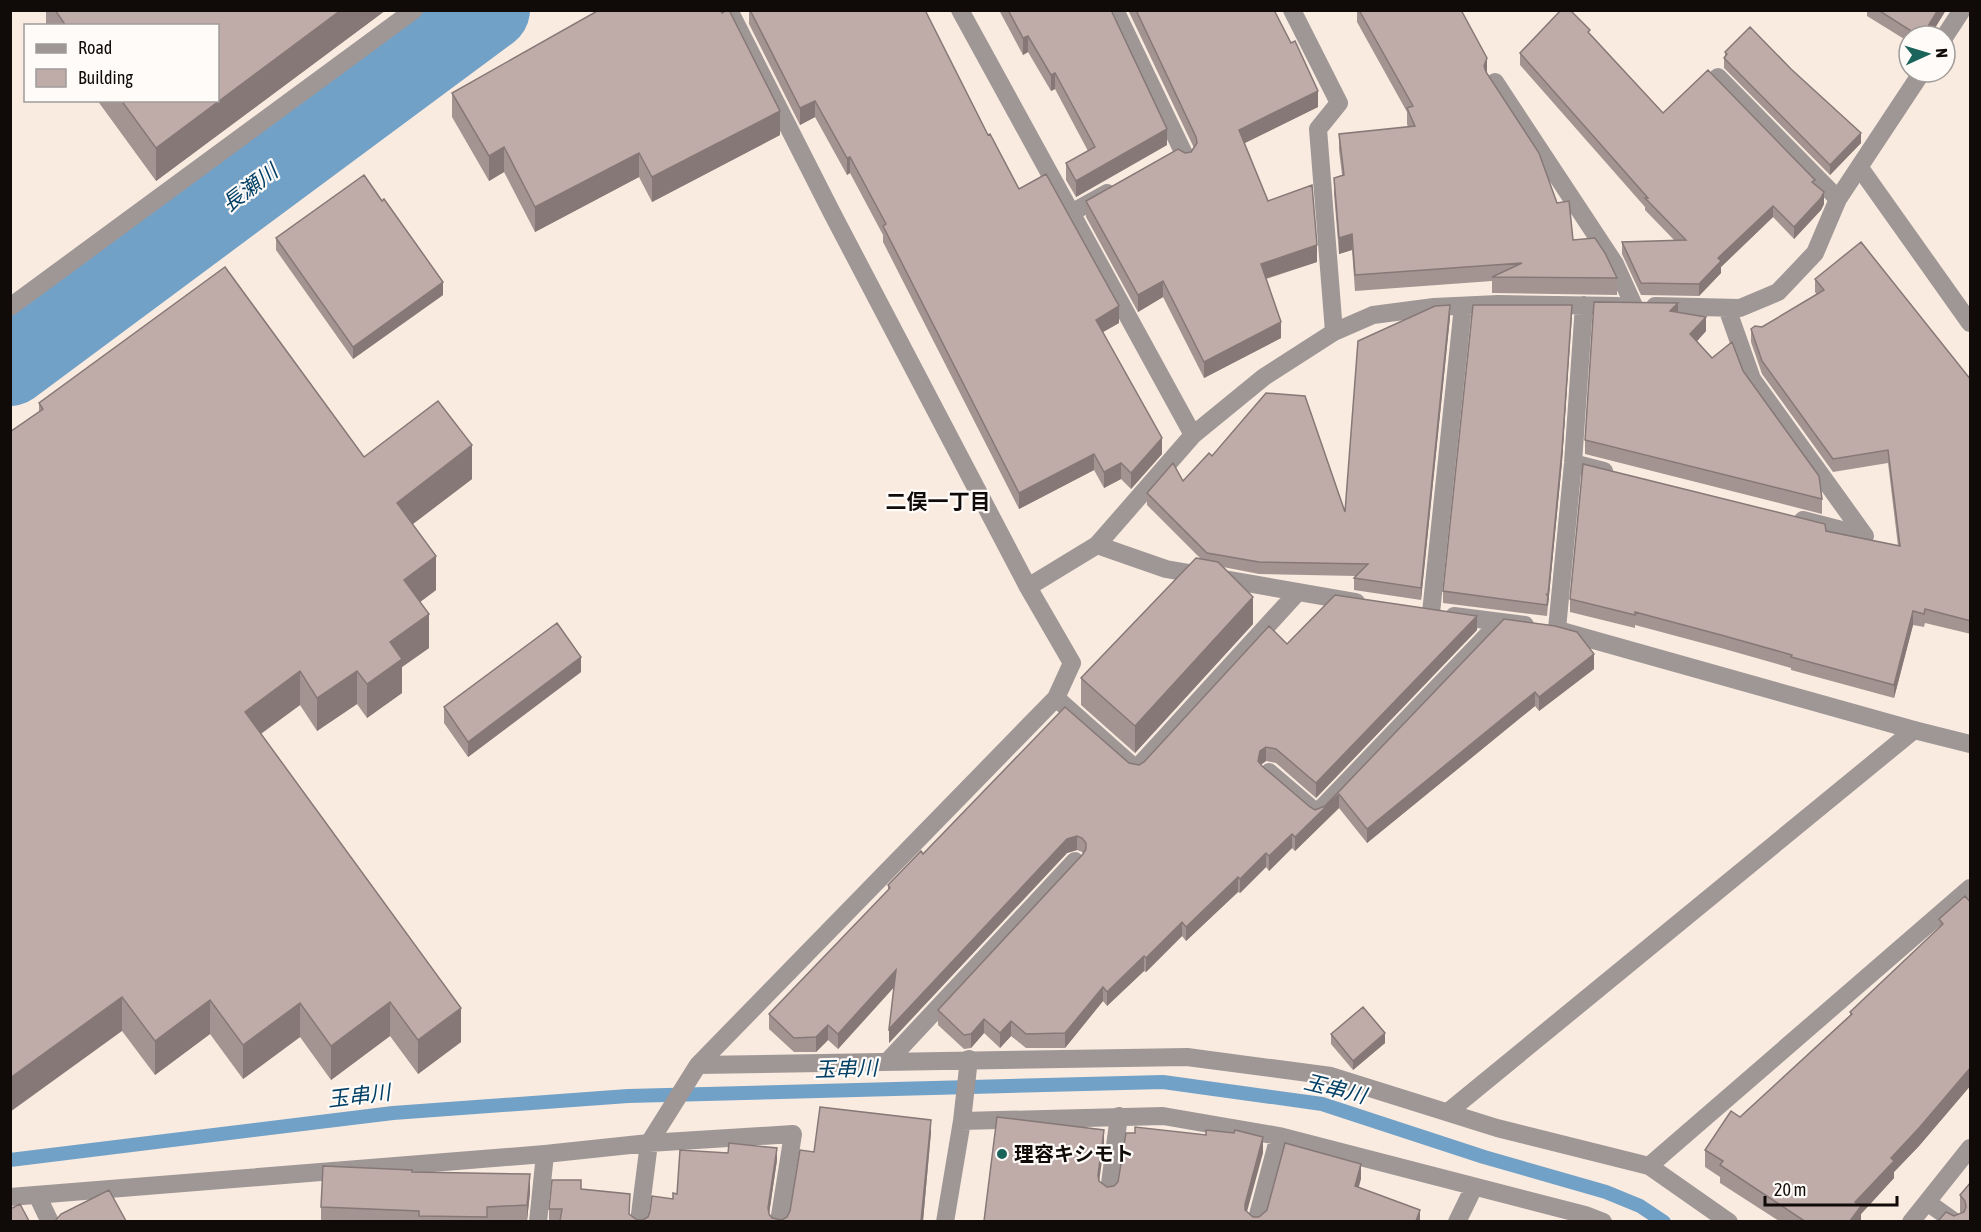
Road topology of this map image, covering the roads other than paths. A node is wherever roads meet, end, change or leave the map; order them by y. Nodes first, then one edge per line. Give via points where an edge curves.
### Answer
1 (414, 10) edge
2 (729, 10) edge
3 (960, 10) edge
4 (1114, 10) edge
5 (1292, 10) edge
6 (1962, 10) edge
7 (1953, 24) edge
8 (1718, 77) edge
9 (1495, 82) edge
10 (1914, 84) edge
11 (1179, 154) edge
12 (1860, 168) junction
13 (1121, 184) edge
14 (1838, 199) junction
15 (1071, 213) junction
16 (1584, 305) junction
17 (1463, 306) junction
18 (1634, 306) junction
19 (10, 307) edge
20 (1727, 308) junction
21 (1971, 323) edge
22 (1334, 332) junction
23 (1193, 435) junction
24 (1573, 463) junction
25 (1618, 474) edge
26 (1787, 516) edge
27 (1097, 545) junction
28 (1028, 587) junction
29 (1298, 592) junction
30 (1379, 606) edge
31 (1410, 610) edge
32 (1431, 613) junction
33 (1500, 622) junction
34 (1557, 629) junction
35 (1056, 698) junction
36 (1914, 730) junction
37 (1971, 744) edge
38 (1269, 772) edge
39 (1075, 861) edge
40 (1971, 888) edge
41 (969, 1059) junction
42 (888, 1061) junction
43 (698, 1065) junction
44 (1448, 1112) junction
45 (1119, 1116) junction
46 (962, 1121) junction
47 (1279, 1136) junction
48 (649, 1143) junction
49 (1971, 1148) edge
50 (545, 1154) junction
51 (1649, 1166) junction
52 (1474, 1186) junction
53 (1109, 1191) edge
54 (37, 1195) junction
55 (10, 1197) edge
56 (1928, 1202) junction
57 (50, 1221) edge
58 (538, 1221) edge
59 (639, 1221) edge
60 (779, 1221) edge
61 (945, 1221) edge
62 (1256, 1221) edge
63 (1457, 1221) edge
64 (1603, 1221) edge
65 (1729, 1221) edge
66 (1911, 1221) edge
67 (1955, 1221) edge

1 - 19 street
2 - 28 street
3 - 15 street
4 - 11 street
5 - 22 street via 1339,103 1318,129
6 - 7 street
8 - 14 street
9 - 18 street via 1615,264
10 - 12 street
12 - 14 street
12 - 21 street
13 - 15 street
14 - 20 street via 1815,253 1778,292 1740,308
15 - 23 street
16 - 17 street
16 - 18 street
16 - 24 street
17 - 22 street via 1373,315
17 - 32 street
18 - 20 street
20 - 26 street via 1752,379 1865,536
22 - 23 street via 1264,377
23 - 27 street
24 - 25 street
24 - 34 street
27 - 28 street
27 - 29 street via 1166,569
28 - 35 street via 1072,663
29 - 30 street
29 - 35 street via 1136,769
31 - 32 street
32 - 33 street
33 - 34 street
33 - 38 street via 1317,813
34 - 36 street
35 - 43 street
36 - 37 street
36 - 44 street
39 - 42 street
40 - 51 street
41 - 42 street
41 - 44 street via 1187,1057 1331,1076
41 - 46 street
42 - 43 street
43 - 48 street
44 - 51 street
45 - 46 street
45 - 47 street via 1163,1116
45 - 53 street
46 - 61 street
47 - 52 street
47 - 62 street
48 - 50 street
48 - 59 street
48 - 60 street via 793,1134
49 - 56 street
50 - 54 street
50 - 58 street
51 - 65 street
52 - 63 street
52 - 64 street
54 - 55 street
54 - 57 street
56 - 66 street
56 - 67 street

